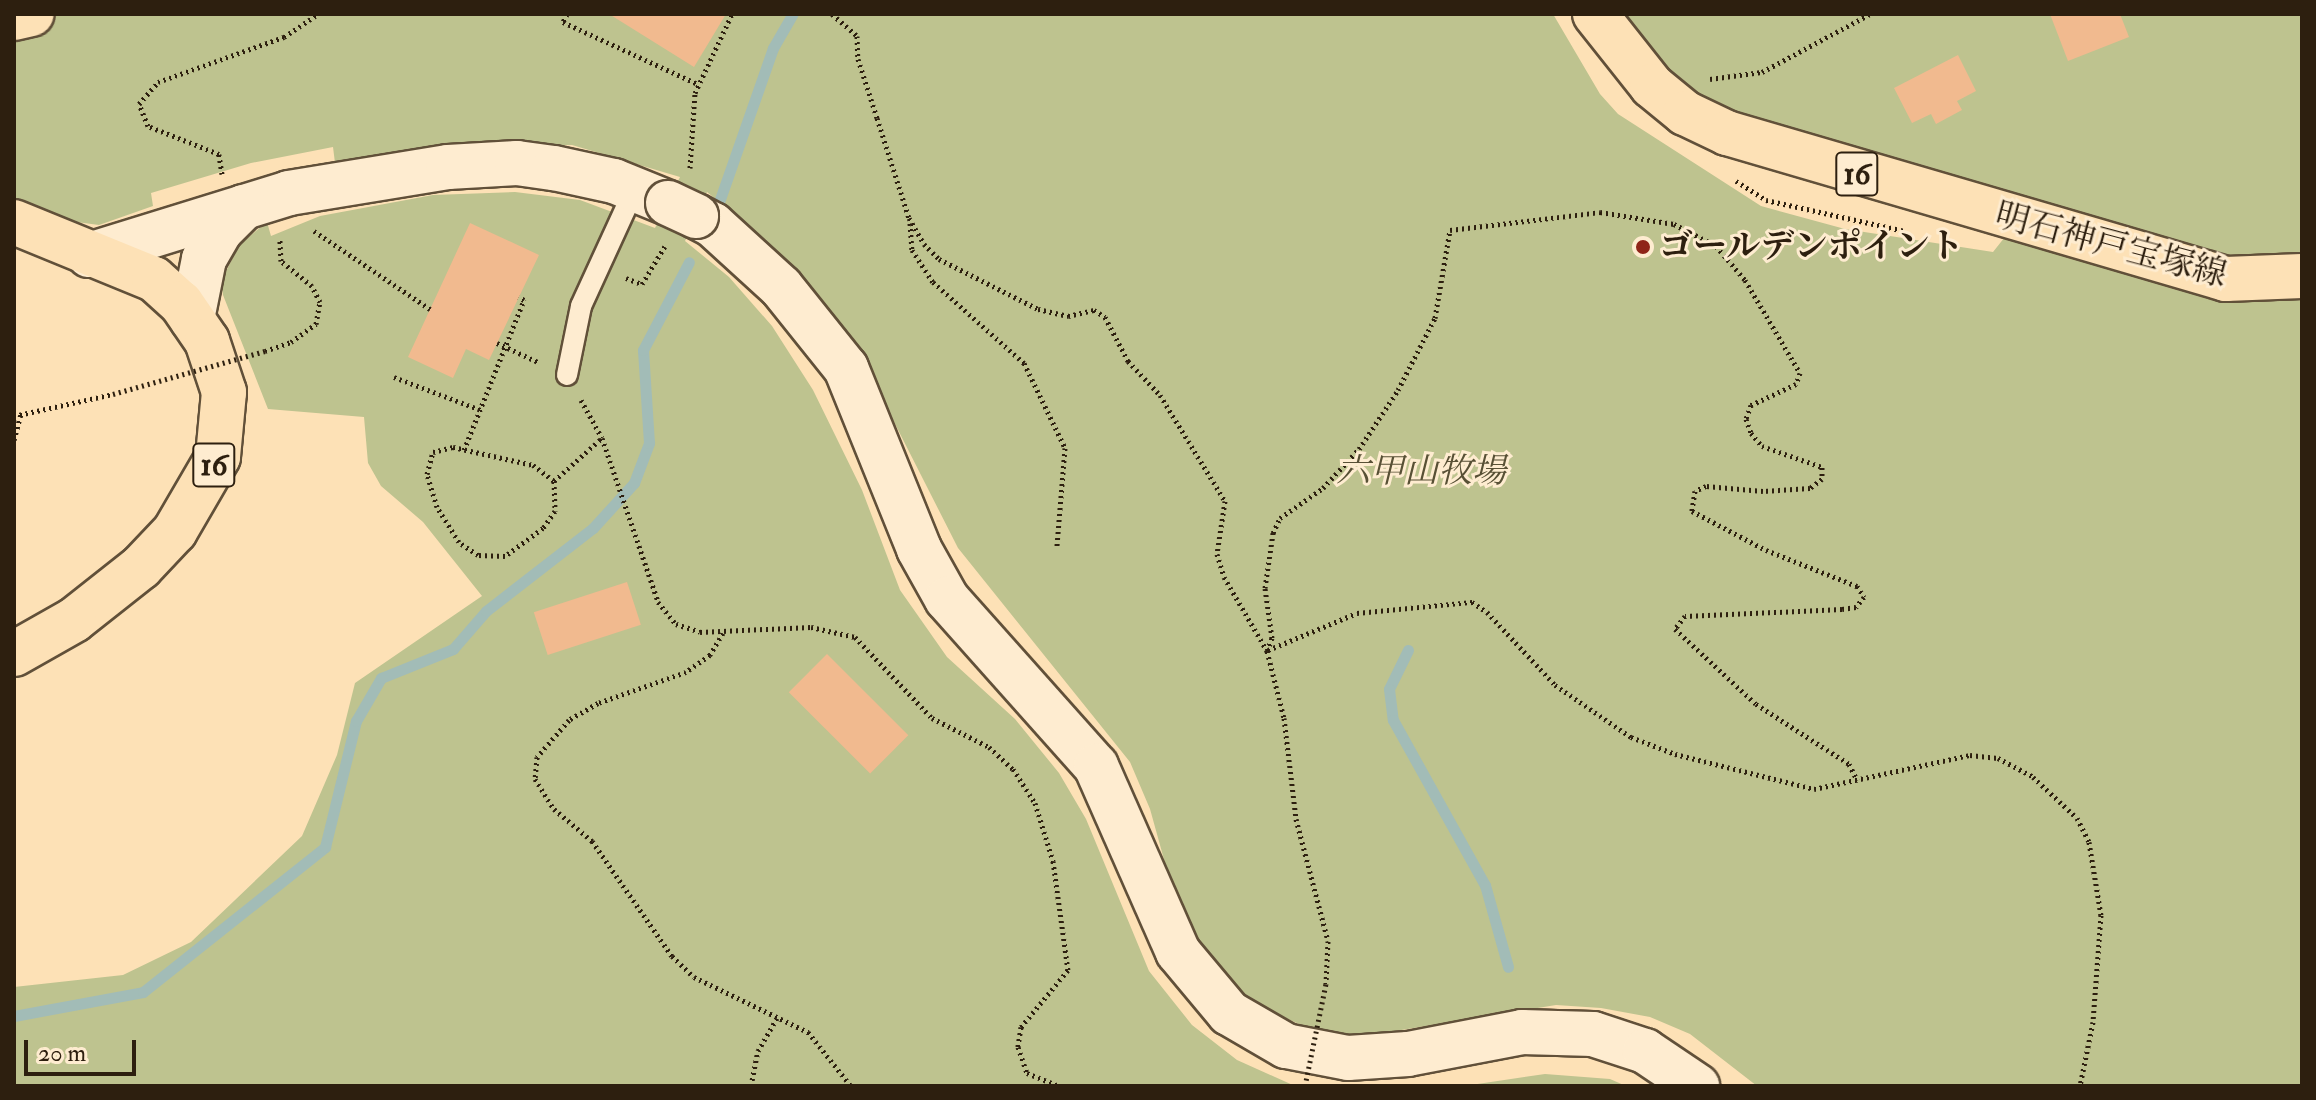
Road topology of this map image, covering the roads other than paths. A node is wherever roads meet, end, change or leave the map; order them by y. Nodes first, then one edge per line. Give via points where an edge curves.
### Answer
1 (32, 14) edge
2 (1595, 14) edge
3 (14, 18) edge
4 (233, 191) junction
5 (671, 207) junction
6 (14, 222) edge
7 (89, 255) junction
8 (2302, 276) edge
9 (192, 319) junction
10 (567, 375) dead end
11 (14, 654) edge
12 (1697, 1086) edge

1 - 3 main road
2 - 8 main road, 明石神戸宝塚線 / 16 via 1669,101 1709,126 2226,279
4 - 5 street via 340,184 493,164 554,168
4 - 7 street
4 - 9 street via 221,230 204,259
5 - 10 lane via 581,306
5 - 12 street via 781,287 846,368 919,549 947,599 1096,766 1178,952 1229,1013 1286,1046 1348,1058 1408,1054 1522,1032 1593,1034 1645,1051
6 - 7 main road, 16
7 - 9 main road, 16 via 154,279
9 - 11 main road, 16 via 218,366 224,392 218,457 201,491 175,531 141,567 74,620

